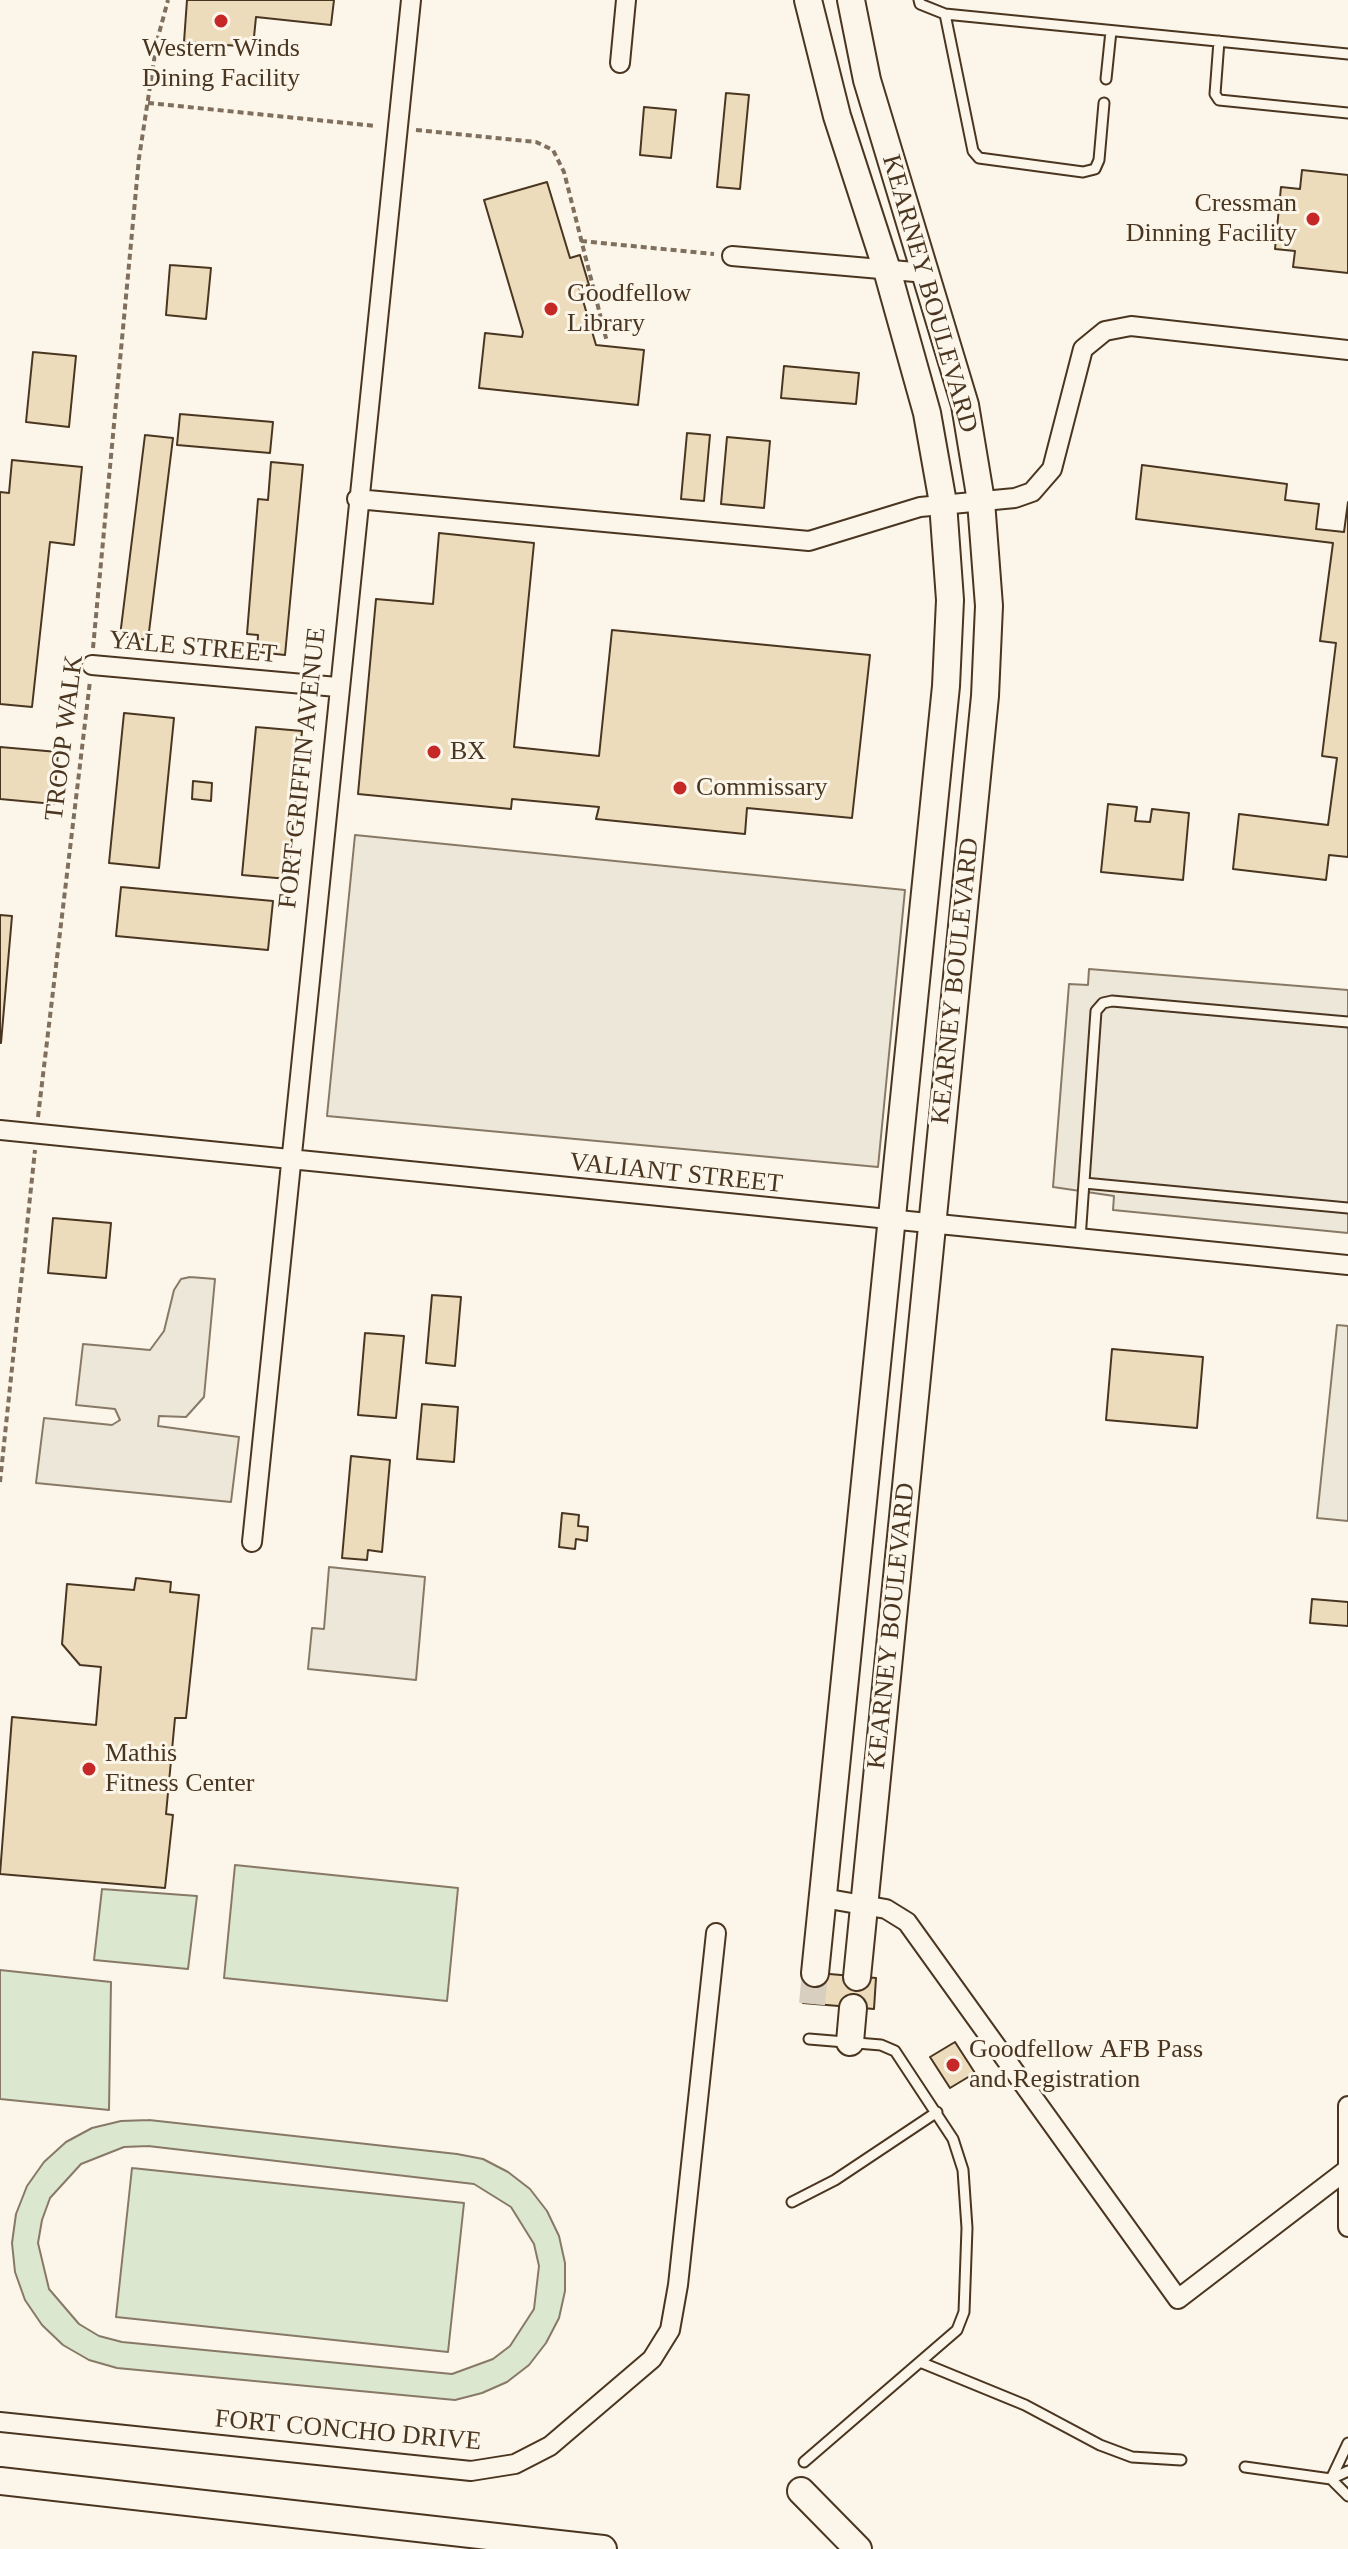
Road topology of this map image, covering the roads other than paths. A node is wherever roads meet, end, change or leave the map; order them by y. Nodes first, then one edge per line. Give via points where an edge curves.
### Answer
1 (411, 0) edge
2 (626, 0) edge
3 (808, 0) edge
4 (851, 0) edge
5 (919, 0) edge
6 (945, 14) junction
7 (1111, 31) junction
8 (1219, 41) junction
9 (1348, 54) edge
10 (620, 63) dead end
11 (1106, 79) dead end
12 (1104, 103) dead end
13 (1348, 113) edge
14 (732, 256) road end
15 (887, 270) junction
16 (926, 273) junction
17 (1348, 350) edge
18 (357, 499) junction
19 (981, 501) junction
20 (943, 503) junction
21 (92, 665) road end
22 (337, 687) junction
23 (1348, 1022) edge
24 (0, 1130) edge
25 (290, 1159) junction
26 (1084, 1183) junction
27 (1348, 1208) edge
28 (891, 1220) junction
29 (931, 1224) junction
30 (1080, 1239) junction
31 (1348, 1265) edge
32 (252, 1542) dead end
33 (823, 1898) junction
34 (865, 1903) junction
35 (716, 1933) dead end
36 (815, 1973) tunnel mouth
37 (857, 1977) dead end
38 (853, 2008) dead end
39 (809, 2039) dead end
40 (850, 2042) junction
41 (1348, 2106) edge
42 (937, 2112) junction
43 (1347, 2169) edge
44 (792, 2202) dead end
45 (1348, 2227) edge
46 (920, 2362) junction
47 (0, 2422) edge
48 (1348, 2443) edge
49 (1181, 2460) dead end
50 (804, 2462) dead end
51 (1245, 2467) dead end
52 (1348, 2471) edge
53 (1331, 2479) junction
54 (0, 2481) edge
55 (801, 2491) dead end
56 (1348, 2496) edge
57 (603, 2549) edge
58 (858, 2549) edge

1 - 18 street, FORT GRIFFIN AVENUE
2 - 10 street
3 - 15 street, KEARNEY BOULEVARD via 837,116
4 - 16 street, KEARNEY BOULEVARD via 867,80
5 - 6 lane
6 - 7 lane
6 - 12 lane via 973,151 979,158 1083,172 1095,169
7 - 8 lane
7 - 11 lane
8 - 9 lane
8 - 13 lane via 1219,100
14 - 15 street
15 - 16 street
15 - 20 street, KEARNEY BOULEVARD via 921,388
16 - 19 street, KEARNEY BOULEVARD via 965,405
17 - 19 street via 1131,326 1105,331 1083,349 1052,469 1043,483 1015,498
18 - 20 street via 794,542 826,538
18 - 22 street, FORT GRIFFIN AVENUE
19 - 20 street
19 - 29 street, KEARNEY BOULEVARD via 989,606 986,684
20 - 28 street, KEARNEY BOULEVARD via 949,646
21 - 22 street, YALE STREET
22 - 25 street, FORT GRIFFIN AVENUE
23 - 26 lane via 1103,1003 1096,1011
24 - 25 street, VALIANT STREET
25 - 28 street, VALIANT STREET
25 - 32 street, FORT GRIFFIN AVENUE
26 - 27 lane
26 - 30 lane
28 - 29 street, VALIANT STREET
28 - 33 street, KEARNEY BOULEVARD
29 - 30 street, VALIANT STREET
29 - 34 street, KEARNEY BOULEVARD
30 - 31 street, VALIANT STREET
33 - 34 street
33 - 36 street, KEARNEY BOULEVARD
34 - 37 street, KEARNEY BOULEVARD
34 - 43 street via 907,1922 1178,2299
35 - 47 street, FORT CONCHO DRIVE via 670,2330 646,2365 550,2446 515,2464 471,2471
38 - 40 street
39 - 40 lane
40 - 42 lane via 895,2051
41 - 43 street
42 - 44 lane
42 - 46 lane via 963,2170 964,2312 957,2330
43 - 45 street
46 - 49 lane via 1025,2405 1110,2449 1132,2457
46 - 50 lane
48 - 53 lane
51 - 53 lane
52 - 53 lane
53 - 56 lane
54 - 57 street
55 - 58 street

